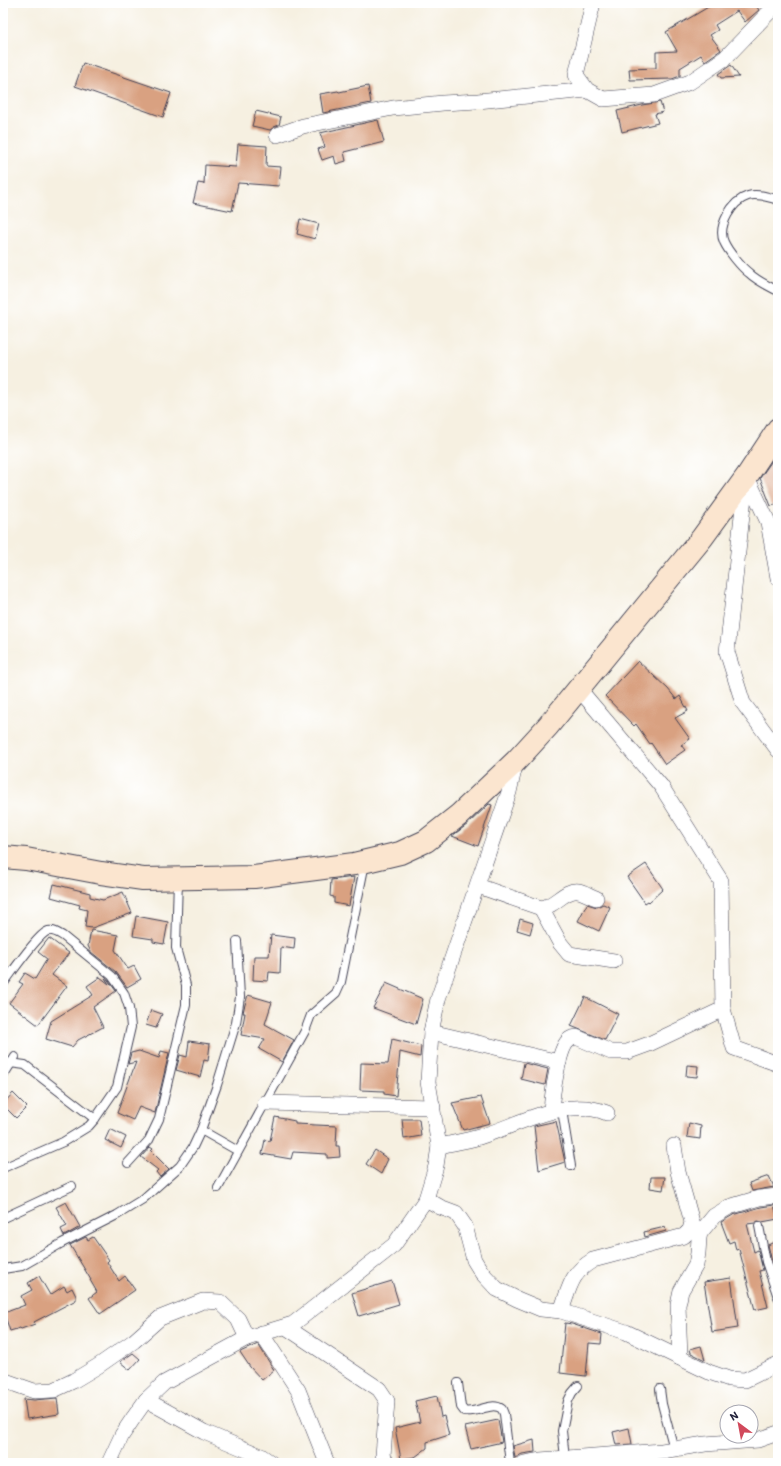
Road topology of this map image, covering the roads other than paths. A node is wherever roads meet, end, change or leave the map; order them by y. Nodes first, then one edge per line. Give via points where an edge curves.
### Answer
1 (593, 3) edge
2 (778, 3) edge
3 (587, 90) junction
4 (277, 136) dead end
5 (778, 200) edge
6 (778, 291) edge
7 (778, 430) edge
8 (746, 476) junction
9 (778, 578) edge
10 (579, 688) junction
11 (778, 750) edge
12 (516, 761) junction
13 (3, 857) edge
14 (365, 861) junction
15 (178, 878) junction
16 (478, 886) junction
17 (596, 898) dead end
18 (541, 908) junction
19 (237, 941) dead end
20 (614, 961) dead end
21 (3, 984) edge
22 (723, 1009) junction
23 (430, 1032) junction
24 (10, 1061) edge
25 (559, 1062) junction
26 (778, 1064) edge
27 (3, 1076) edge
28 (264, 1103) junction
29 (433, 1107) junction
30 (556, 1110) junction
31 (607, 1113) dead end
32 (95, 1119) junction
33 (201, 1130) junction
34 (440, 1146) junction
35 (674, 1146) dead end
36 (238, 1151) junction
37 (128, 1163) dead end
38 (571, 1166) dead end
39 (3, 1168) edge
40 (72, 1186) dead end
41 (218, 1188) dead end
42 (778, 1196) edge
43 (426, 1199) junction
44 (3, 1218) edge
45 (759, 1226) dead end
46 (3, 1269) edge
47 (778, 1297) edge
48 (561, 1311) junction
49 (286, 1327) junction
50 (261, 1333) junction
51 (246, 1338) junction
52 (680, 1358) junction
53 (778, 1364) edge
54 (3, 1380) edge
55 (458, 1383) dead end
56 (578, 1386) dead end
57 (660, 1389) dead end
58 (146, 1400) junction
59 (778, 1433) edge
60 (676, 1456) edge
61 (565, 1457) junction
62 (96, 1463) edge
63 (110, 1463) edge
64 (271, 1463) edge
65 (328, 1463) edge
66 (388, 1463) edge
67 (510, 1463) edge
68 (524, 1463) edge

1 - 3 street via 576,75
2 - 3 street via 725,58 690,82 654,95 603,99
3 - 4 street via 393,108 303,126
5 - 6 lane via 767,196 747,196 737,202 727,217 722,232 723,241 728,249 749,274
7 - 8 main road
8 - 9 street via 768,522
8 - 10 main road via 702,538
8 - 11 street via 727,652 743,704
10 - 12 main road
10 - 22 street via 661,786 721,881
12 - 14 main road via 459,815 426,841 400,853
12 - 16 street via 509,792
13 - 15 main road via 143,879
14 - 15 main road via 254,877
14 - 28 lane via 341,982 336,993 311,1016
15 - 37 lane via 176,948 186,985 186,1005 159,1119 149,1140
16 - 18 street
16 - 23 street via 438,999
17 - 18 street via 577,890
18 - 20 street via 569,954
19 - 33 lane via 240,997 236,1022
21 - 32 lane via 44,933 56,931 112,976 124,993 131,1027 117,1086
22 - 25 street via 627,1052 611,1052 581,1038 572,1038 566,1043
22 - 26 street via 734,1048
23 - 25 street
23 - 29 street via 428,1082
24 - 27 lane
24 - 32 lane via 25,1065
25 - 30 street via 553,1088
28 - 29 street
28 - 36 lane
29 - 34 street
30 - 31 street via 596,1108
30 - 34 street via 479,1137
30 - 38 lane
32 - 39 lane via 89,1126 63,1142
33 - 36 lane
33 - 46 lane via 180,1166 143,1199 22,1266
34 - 43 street
35 - 48 street via 678,1172 692,1222 690,1230 684,1236 593,1260 582,1267 573,1278
36 - 41 lane
40 - 44 lane
42 - 52 street via 759,1198 729,1207 714,1216 700,1233 696,1265 681,1291 678,1305
43 - 48 street via 456,1213 462,1219 474,1260 494,1286 536,1307
43 - 49 street via 394,1245
45 - 47 lane via 766,1262
48 - 52 street via 626,1332
49 - 50 street
49 - 66 street via 379,1389 384,1395 387,1401 383,1456
50 - 51 street
50 - 65 street via 298,1390
51 - 54 street via 238,1319 220,1302 202,1301 160,1318 134,1342 73,1382 54,1390 34,1391
51 - 58 street via 164,1383
52 - 53 street via 708,1372 729,1379 745,1380
55 - 67 lane via 461,1407 464,1411 470,1412 493,1406 502,1409
56 - 61 lane via 568,1401 562,1431
57 - 60 lane
58 - 63 street via 122,1435
58 - 64 street via 204,1432 261,1456
59 - 60 street via 758,1440 704,1444
60 - 61 street via 662,1451
61 - 68 street
62 - 63 street

